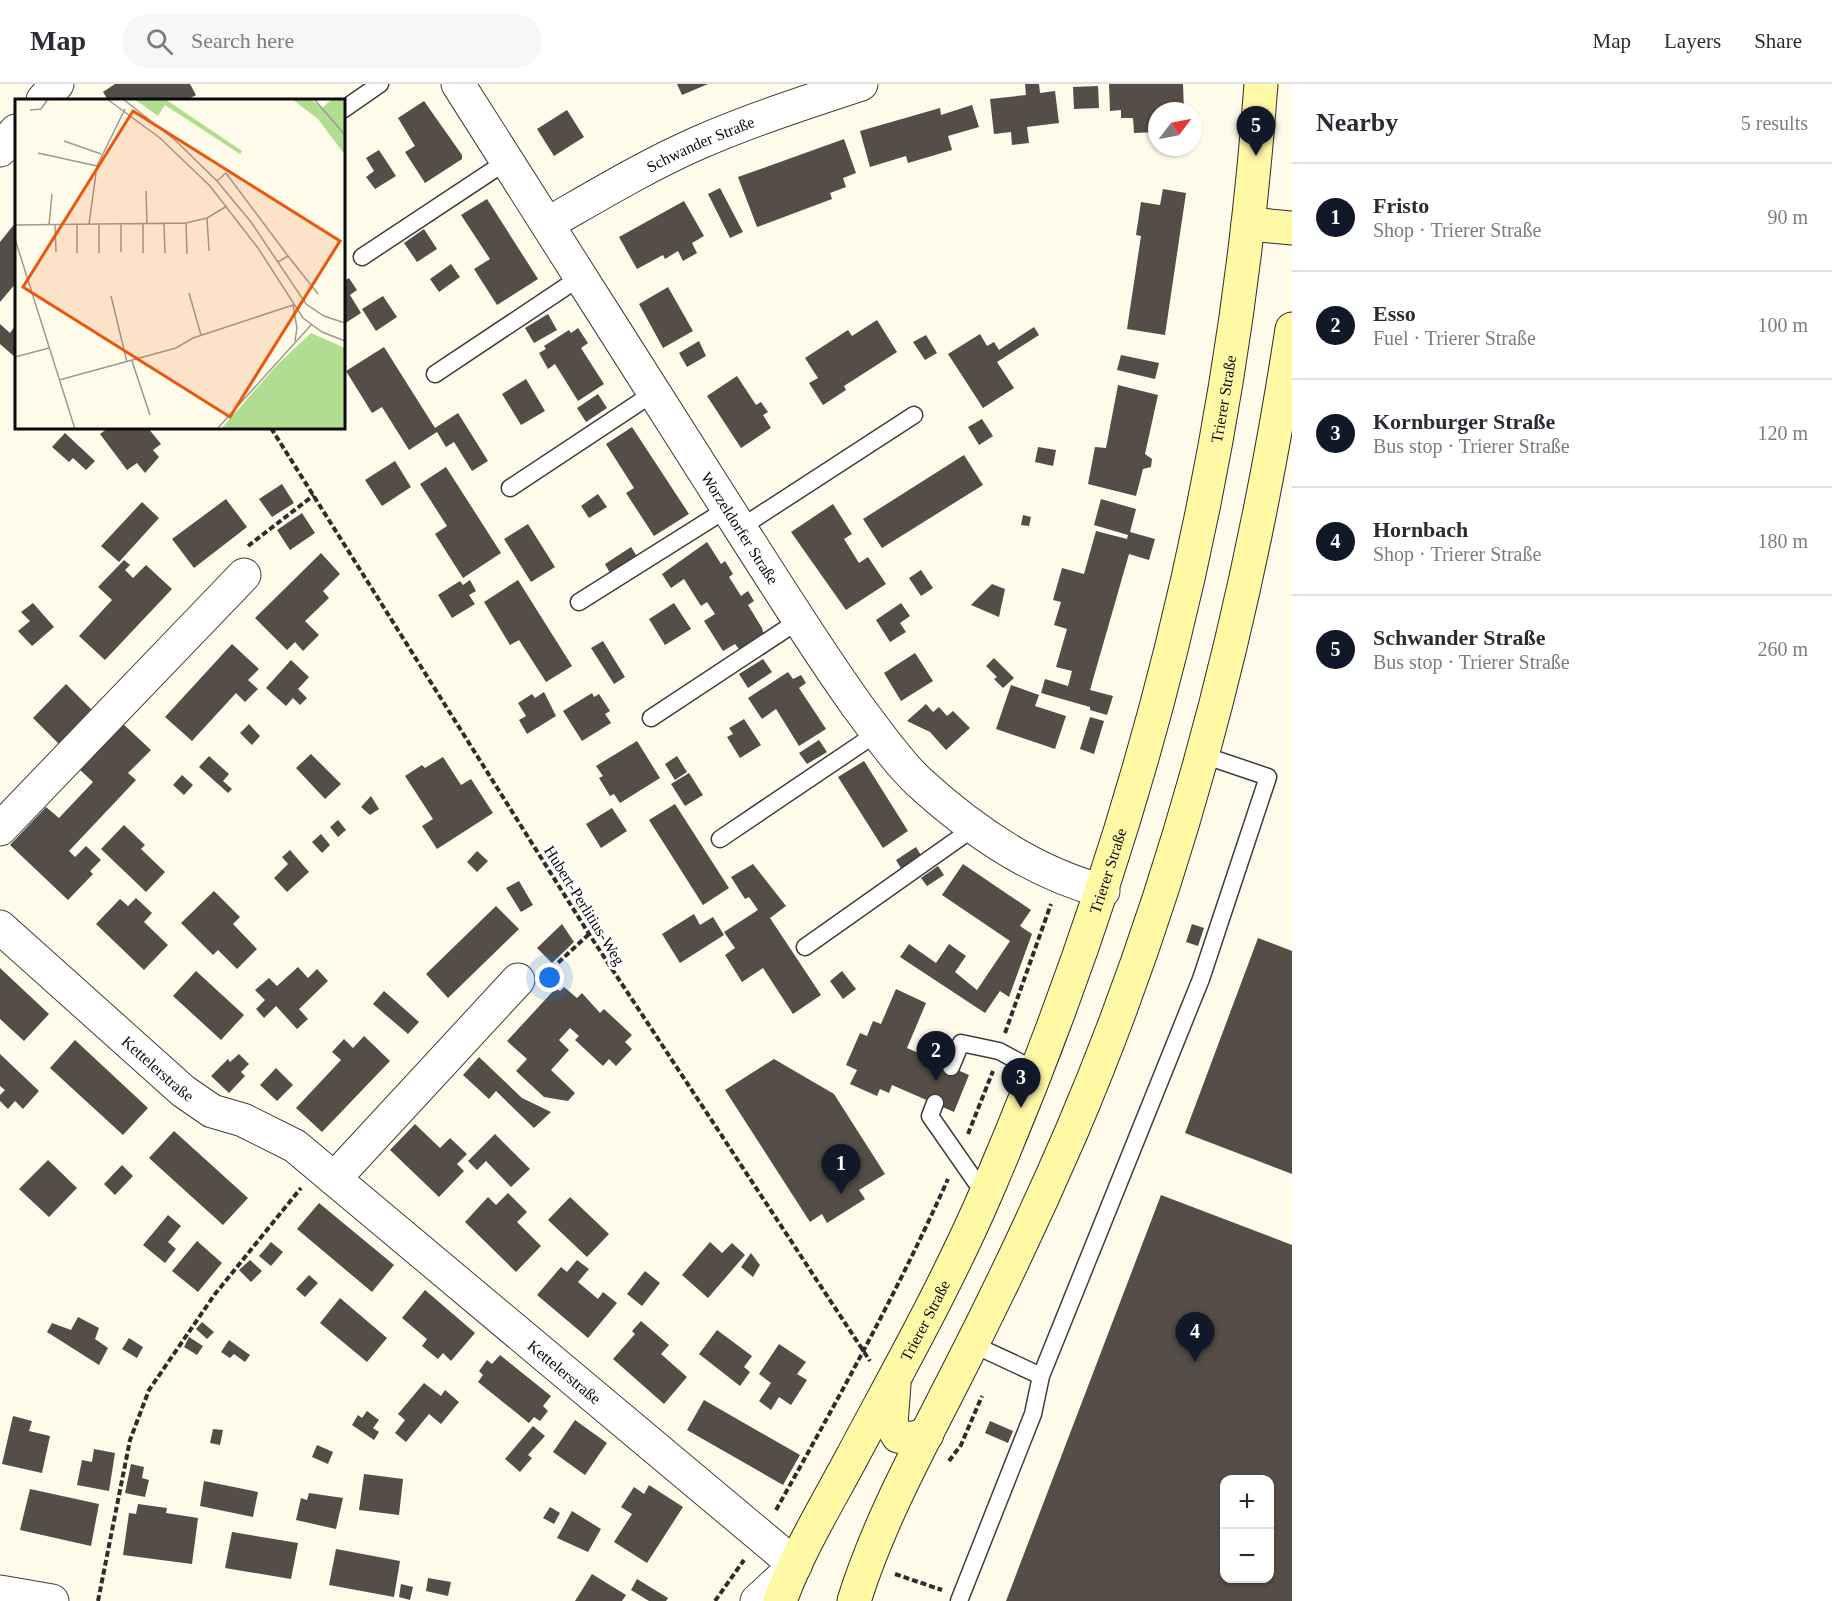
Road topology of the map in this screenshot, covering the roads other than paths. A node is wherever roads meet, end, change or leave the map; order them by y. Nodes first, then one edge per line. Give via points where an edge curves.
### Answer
1 (57, 84) edge
2 (380, 84) edge
3 (458, 84) edge
4 (861, 84) edge
5 (1262, 84) edge
6 (44, 99) edge
7 (345, 108) edge
8 (15, 132) edge
9 (0, 150) edge
10 (507, 161) junction
11 (549, 223) junction
12 (1248, 224) junction
13 (1292, 228) edge
14 (362, 257) dead end
15 (582, 276) junction
16 (1292, 329) edge
17 (435, 374) dead end
18 (655, 392) junction
19 (914, 415) dead end
20 (510, 488) dead end
21 (734, 519) junction
22 (244, 575) road end
23 (579, 602) dead end
24 (798, 621) junction
25 (651, 718) dead end
26 (877, 733) junction
27 (1203, 755) junction
28 (975, 827) junction
29 (0, 829) edge
30 (720, 839) dead end
31 (1103, 891) junction
32 (0, 927) edge
33 (805, 947) dead end
34 (518, 980) road end
35 (951, 1067) dead end
36 (1036, 1071) junction
37 (935, 1103) dead end
38 (326, 1173) junction
39 (985, 1195) junction
40 (972, 1344) junction
41 (1041, 1376) junction
42 (892, 1383) junction
43 (927, 1434) junction
44 (795, 1566) junction
45 (0, 1592) edge
46 (960, 1599) edge
47 (52, 1601) edge
48 (757, 1601) edge
49 (780, 1601) edge
50 (854, 1601) edge

1 - 6 street
2 - 7 lane
3 - 10 street, Worzeldorfer Straße
4 - 11 street, Schwander Straße via 772,113 697,144
5 - 12 main road, Trierer Straße
8 - 9 street
10 - 11 street, Worzeldorfer Straße
10 - 14 lane
11 - 15 street, Worzeldorfer Straße
12 - 13 main road
12 - 31 main road, Trierer Straße via 1230,370 1188,586 1152,728
15 - 17 lane
15 - 18 street, Worzeldorfer Straße
16 - 27 main road via 1259,520
18 - 20 lane
18 - 21 street, Worzeldorfer Straße
19 - 21 lane
21 - 23 lane
21 - 24 street, Worzeldorfer Straße
22 - 29 street
24 - 25 lane
24 - 26 street, Worzeldorfer Straße
26 - 28 street, Worzeldorfer Straße via 918,780
26 - 30 lane
27 - 40 main road via 1139,958 1097,1068
27 - 41 lane via 1268,777 1201,979
28 - 31 street, Worzeldorfer Straße via 1060,878
28 - 33 lane
31 - 36 main road, Trierer Straße
32 - 38 street, Kettelerstraße via 183,1091 212,1111 243,1120 295,1146
34 - 38 street
35 - 36 lane via 961,1043 999,1051
36 - 39 main road, Trierer Straße
37 - 39 lane via 930,1116
38 - 44 street, Kettelerstraße
39 - 42 main road, Trierer Straße
40 - 41 lane
40 - 43 main road
41 - 46 lane via 1033,1414
42 - 43 main road via 891,1424 898,1437
42 - 44 main road, Trierer Straße
43 - 50 main road via 876,1540
44 - 48 street
44 - 49 main road, Trierer Straße
45 - 47 street

